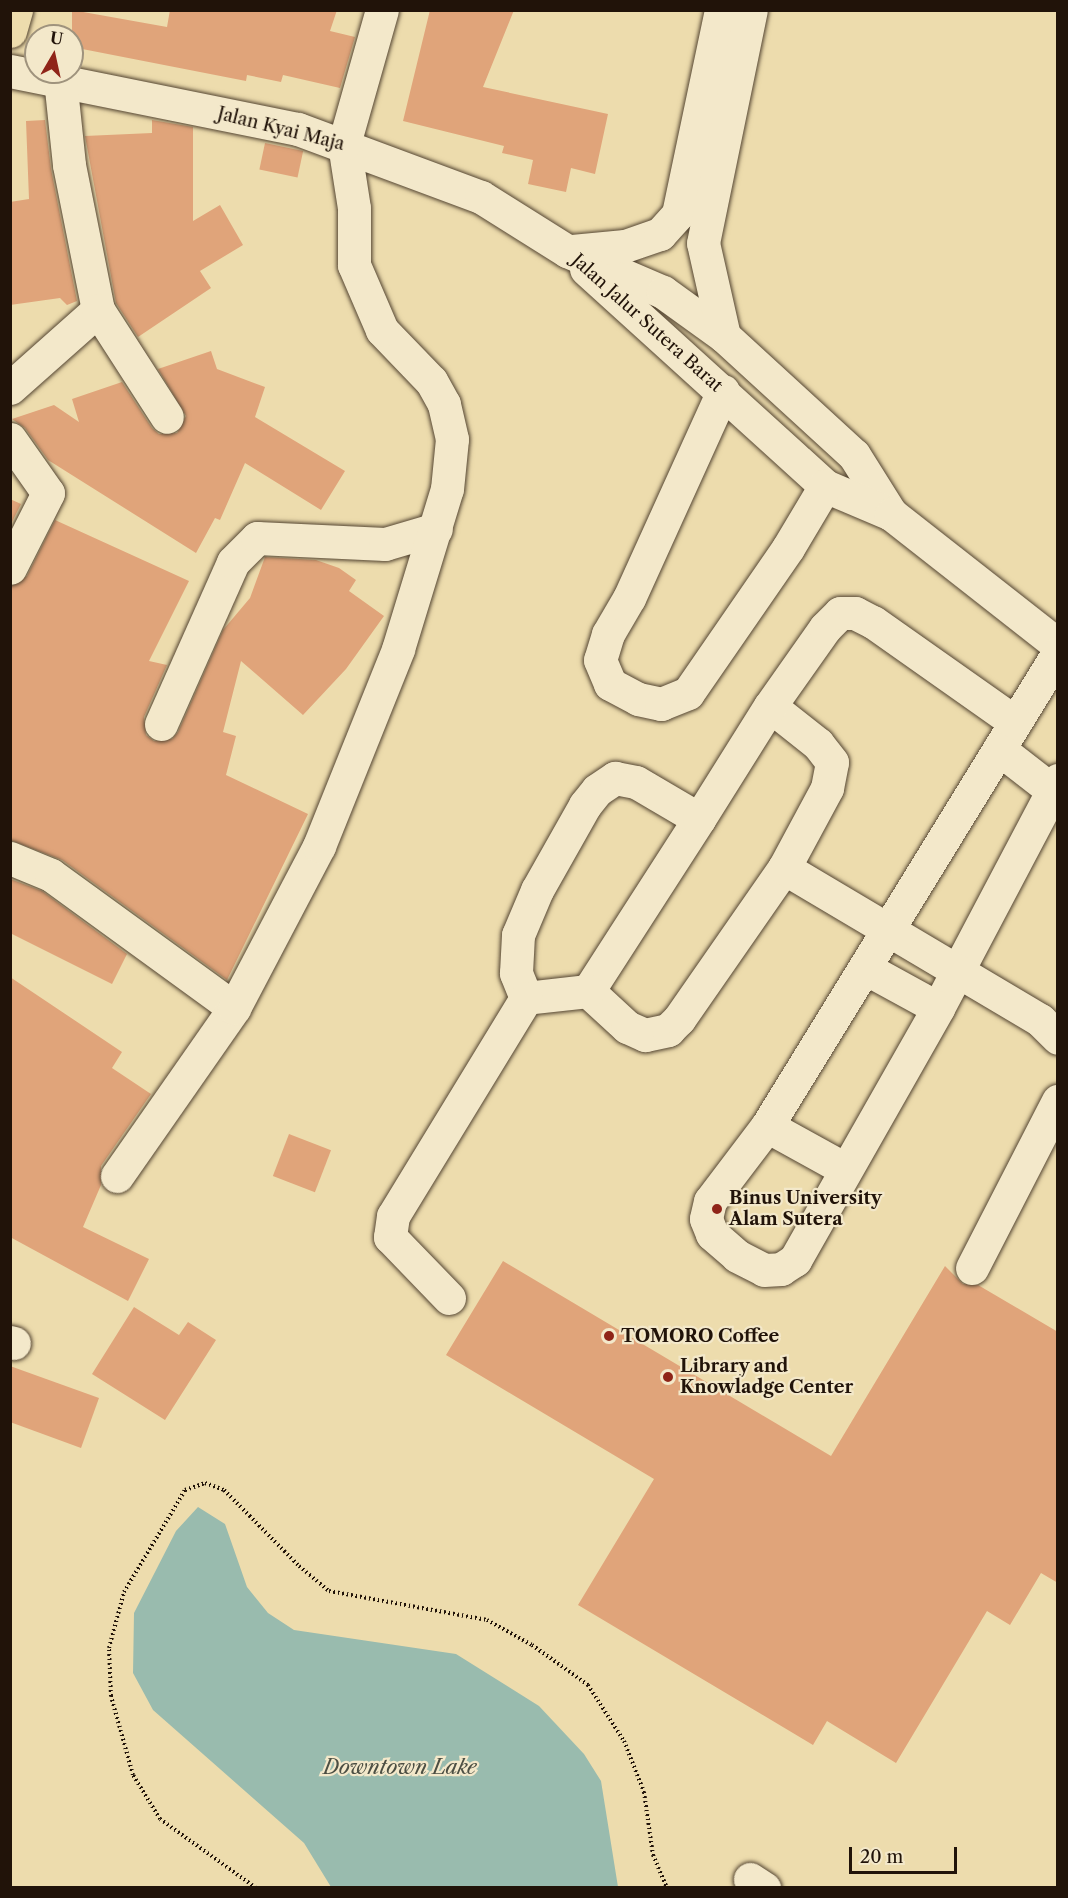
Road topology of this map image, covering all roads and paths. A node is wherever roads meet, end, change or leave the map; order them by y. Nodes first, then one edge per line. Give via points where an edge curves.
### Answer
1 (16, 10) edge
2 (382, 10) edge
3 (721, 10) edge
4 (751, 10) edge
5 (10, 31) edge
6 (60, 84) edge
7 (79, 84) edge
8 (344, 144) junction
9 (567, 251) junction
10 (98, 310) junction
11 (724, 336) junction
12 (10, 388) edge
13 (723, 392) junction
14 (168, 417) dead end
15 (10, 439) edge
16 (825, 486) junction
17 (891, 514) junction
18 (436, 529) junction
19 (10, 568) edge
20 (1058, 645) edge
21 (1058, 653) edge
22 (770, 706) junction
23 (1015, 722) junction
24 (161, 724) dead end
25 (999, 749) junction
26 (1056, 788) edge
27 (699, 819) junction
28 (10, 858) edge
29 (784, 868) junction
30 (889, 930) junction
31 (865, 968) junction
32 (957, 970) junction
33 (588, 991) junction
34 (526, 998) junction
35 (234, 1008) junction
36 (938, 1008) junction
37 (1058, 1038) edge
38 (1058, 1101) edge
39 (767, 1126) junction
40 (845, 1169) junction
41 (117, 1176) dead end
42 (972, 1268) dead end
43 (449, 1298) dead end
44 (256, 1887) edge
45 (667, 1887) edge

1 - 5 main road
2 - 8 street
3 - 9 street via 678,214 660,234 624,246
4 - 11 street via 703,243
6 - 10 street via 69,165
7 - 8 street, Jalan Kyai Maja via 298,129
8 - 9 street, Jalan Kyai Maja via 481,197
8 - 18 street via 354,208 354,265 364,297 382,330 431,381 444,404 452,439 451,465
9 - 11 street, Jalan Jalur Sutera Barat via 663,292
9 - 13 street, Jalan Jalur Sutera Barat
10 - 12 street
10 - 14 street
11 - 17 street, Jalan Jalur Sutera Barat via 854,455
13 - 16 street, Jalan Jalur Sutera Barat
13 - 16 street via 629,598 608,634 600,660 610,684 638,699 661,704 688,693 788,548
15 - 19 street via 48,494
16 - 17 street, Jalan Jalur Sutera Barat
17 - 20 street, Jalan Jalur Sutera Barat
18 - 24 street via 385,544 257,538 234,562
18 - 35 street via 398,649 319,846
21 - 23 street
22 - 23 street via 825,628 840,613 855,613
22 - 27 street
22 - 29 street via 818,744 832,762 827,788
23 - 25 street
25 - 26 street
25 - 30 street
26 - 32 street
27 - 33 street
27 - 34 street via 636,782 615,778 597,790 537,890 518,935 516,972
28 - 35 street via 51,875
29 - 30 street
29 - 33 street via 668,1030 645,1035 627,1027
30 - 31 street
30 - 32 street
31 - 36 street
31 - 39 street
32 - 36 street
32 - 37 street via 1040,1020
33 - 34 street
34 - 43 street via 393,1216 390,1237
35 - 41 street
36 - 40 street
38 - 42 street
39 - 40 street
39 - 40 street via 710,1201 706,1219 712,1234 736,1256 764,1270 780,1269 795,1260
44 - 45 path via 160,1819 133,1776 111,1696 109,1648 124,1592 185,1490 205,1483 224,1490 329,1591 487,1620 532,1645 588,1685 624,1741 644,1792 653,1855

